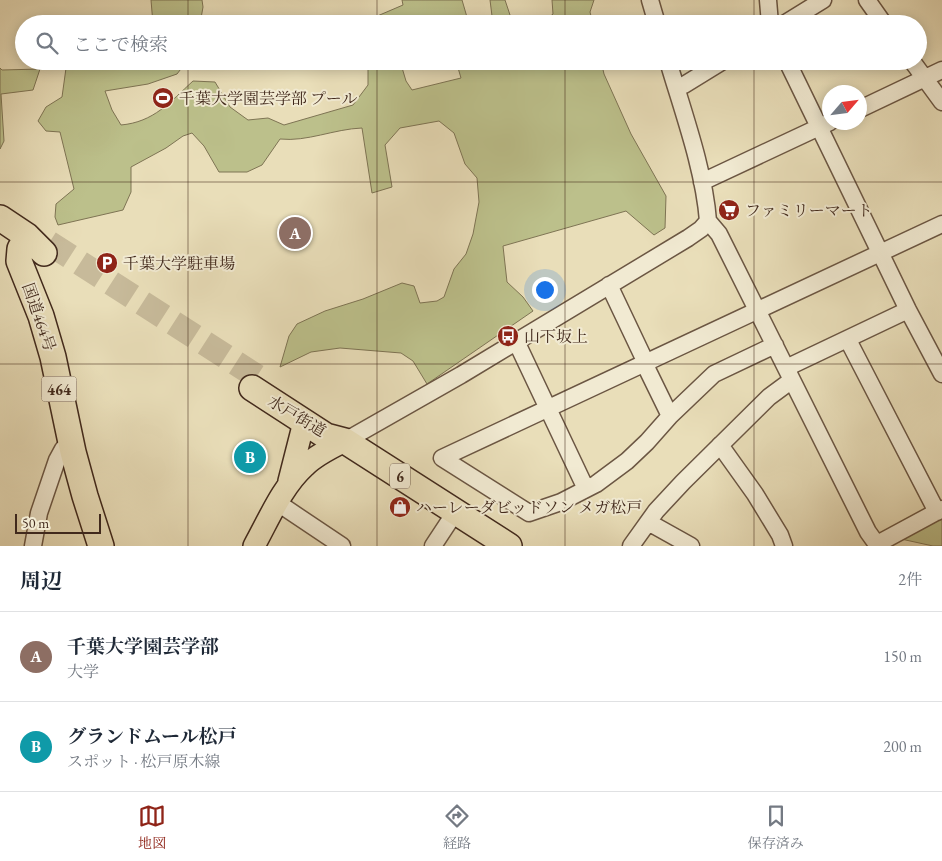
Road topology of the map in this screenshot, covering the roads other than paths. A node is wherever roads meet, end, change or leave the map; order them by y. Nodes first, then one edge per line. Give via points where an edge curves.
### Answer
1 (650, 0) edge
2 (768, 0) edge
3 (823, 0) edge
4 (867, 0) edge
5 (654, 15) edge
6 (769, 15) edge
7 (799, 15) edge
8 (878, 15) edge
9 (671, 70) edge
10 (708, 70) edge
11 (792, 70) edge
12 (918, 70) edge
13 (942, 70) edge
14 (924, 79) junction
15 (676, 87) junction
16 (942, 102) edge
17 (867, 106) edge
18 (822, 122) edge
19 (822, 126) edge
20 (826, 130) edge
21 (702, 182) junction
22 (0, 218) edge
23 (708, 221) junction
24 (942, 224) edge
25 (880, 252) junction
26 (609, 284) junction
27 (757, 310) junction
28 (908, 310) junction
29 (848, 340) junction
30 (516, 342) junction
31 (774, 346) junction
32 (646, 363) junction
33 (789, 374) junction
34 (942, 374) edge
35 (549, 408) junction
36 (670, 416) junction
37 (304, 422) junction
38 (345, 441) junction
39 (71, 443) junction
40 (720, 445) junction
41 (586, 489) junction
42 (283, 494) junction
43 (939, 510) edge
44 (456, 511) junction
45 (648, 522) junction
46 (881, 544) edge
47 (33, 546) edge
48 (101, 546) edge
49 (254, 546) edge
50 (342, 546) edge
51 (433, 546) edge
52 (508, 546) edge
53 (632, 546) edge
54 (690, 546) edge
55 (784, 546) edge

1 - 5 street
2 - 6 street
3 - 7 street
4 - 8 street
9 - 15 street
10 - 15 street
11 - 18 street
12 - 14 street
13 - 14 street
14 - 16 street
14 - 17 street
15 - 21 street
19 - 21 street
20 - 25 street
21 - 23 street
22 - 39 highway, 国道464号 / 464 via 40,244 20,249 19,261 53,357
23 - 26 street via 701,230
23 - 27 street via 719,234
24 - 25 street
25 - 27 street
25 - 28 street
26 - 30 street
26 - 32 street
27 - 31 street
27 - 32 street
28 - 29 street
28 - 34 street
29 - 33 street
29 - 43 street
30 - 35 street
30 - 38 street
31 - 33 street
31 - 36 street via 714,374
32 - 35 street
32 - 36 street
33 - 40 street
33 - 46 street via 868,532
35 - 41 street
35 - 41 street via 442,458 529,513
36 - 41 street via 627,460
37 - 38 highway, 水戸街道 / 6 via 326,436
37 - 38 highway, 水戸街道 / 6 via 255,383 335,427
37 - 42 main road
38 - 42 main road via 306,465
38 - 44 highway, 水戸街道 / 6
39 - 47 street via 57,460 39,513
39 - 48 highway, 国道464号 / 464
40 - 45 street
40 - 55 street via 755,494
42 - 49 main road
42 - 50 street
43 - 46 street
44 - 51 street
44 - 52 highway, 水戸街道 / 6
45 - 53 street
45 - 54 street

